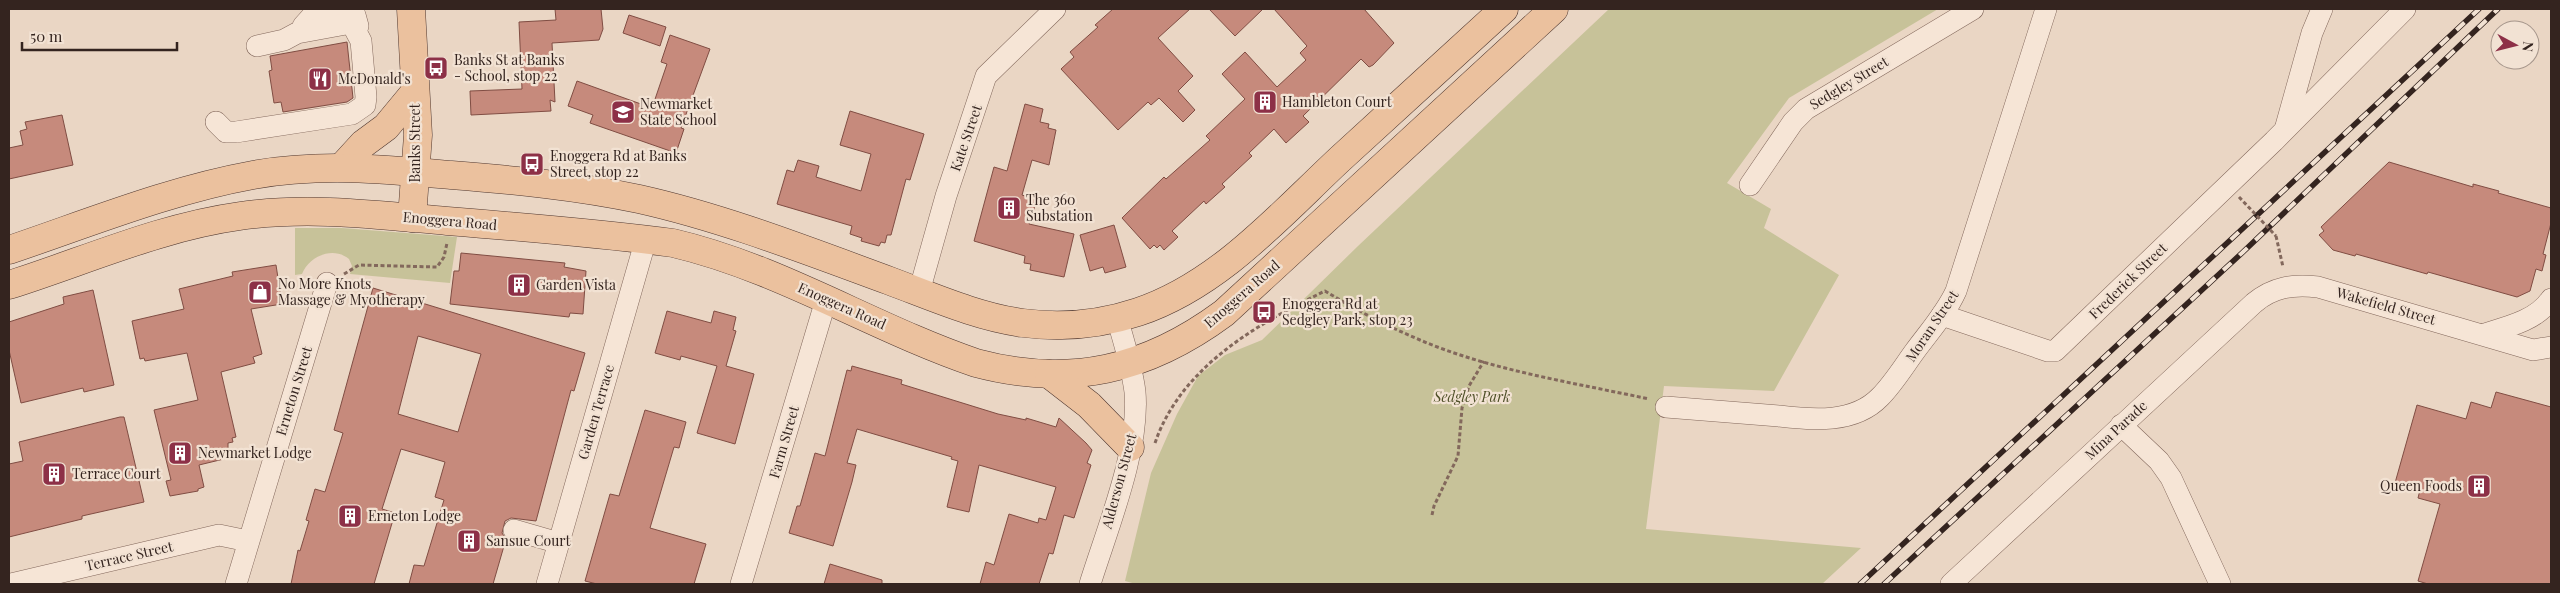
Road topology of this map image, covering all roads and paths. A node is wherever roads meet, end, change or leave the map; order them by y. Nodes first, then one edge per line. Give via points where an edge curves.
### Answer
1 (411, 9) edge
2 (1055, 9) edge
3 (1504, 9) edge
4 (1554, 9) edge
5 (1973, 9) edge
6 (2046, 9) edge
7 (2322, 9) edge
8 (2405, 9) edge
9 (257, 46) dead end
10 (415, 92) junction
11 (221, 127) dead end
12 (2285, 129) junction
13 (342, 167) junction
14 (417, 172) junction
15 (1750, 185) dead end
16 (2239, 197) dead end
17 (412, 218) junction
18 (646, 240) junction
19 (447, 243) dead end
20 (9, 250) edge
21 (326, 283) joint
22 (9, 285) edge
23 (2287, 286) junction
24 (919, 292) junction
25 (2551, 298) edge
26 (826, 300) junction
27 (1942, 316) junction
28 (1118, 318) junction
29 (2484, 334) junction
30 (2551, 348) edge
31 (1484, 361) junction
32 (1129, 364) junction
33 (1049, 374) junction
34 (1666, 407) joint
35 (2121, 425) junction
36 (1141, 449) junction
37 (1432, 515) dead end
38 (514, 530) dead end
39 (248, 541) junction
40 (558, 543) junction
41 (11, 584) edge
42 (236, 584) edge
43 (547, 584) edge
44 (742, 584) edge
45 (1090, 584) edge
46 (1950, 584) edge
47 (2220, 584) edge

1 - 10 main road, Banks Street
2 - 24 street, Kate Street via 986,76 946,196
3 - 28 main road via 1235,256 1176,297
4 - 32 main road, Enoggera Road via 1224,313 1190,338
5 - 15 street, Sedgley Street via 1806,109 1793,122
6 - 27 street, Moran Street via 1959,285
7 - 12 street
8 - 12 street, Frederick Street
9 - 11 street via 297,34 346,24 353,26 358,33 365,105 352,114 290,124 268,118
10 - 13 main road via 386,127 363,144
10 - 14 main road, Banks Street
12 - 27 street, Frederick Street via 2055,350 2048,351
13 - 14 main road
13 - 20 main road via 286,170 226,180
14 - 17 main road, Banks Street
14 - 24 main road via 556,185 641,200 719,222
16 - 23 path, bridge via 2276,236
17 - 18 main road, Enoggera Road
17 - 22 main road, Enoggera Road via 308,211 240,216 172,230
18 - 26 main road, Enoggera Road via 673,243 730,259
18 - 40 street, Garden Terrace
19 - 21 path via 444,257 437,267 359,266
21 - 39 street, Erneton Street
23 - 29 street, Wakefield Street via 2323,288
23 - 35 street, Mina Parade via 2254,303
24 - 28 main road via 990,316 1024,323 1060,325
25 - 29 street via 2525,320
26 - 33 main road, Enoggera Road via 976,363 1012,371
26 - 44 street, Farm Street
27 - 34 street, Moran Street via 1875,402 1846,416 1795,419
28 - 32 street, Alderson Street
29 - 30 street, Wakefield Street via 2533,350
31 - 34 path via 1660,402
31 - 36 path via 1421,341 1359,312 1325,291 1271,317 1196,375 1178,396 1158,432
31 - 37 path via 1469,386 1462,408 1458,456
32 - 33 main road, Enoggera Road
32 - 36 street, Alderson Street
33 - 36 main road
35 - 46 street, Mina Parade
35 - 47 street via 2159,461 2171,478
36 - 45 street, Alderson Street
38 - 40 street
39 - 41 street, Terrace Street via 219,535
39 - 42 street, Erneton Street
40 - 43 street, Garden Terrace

